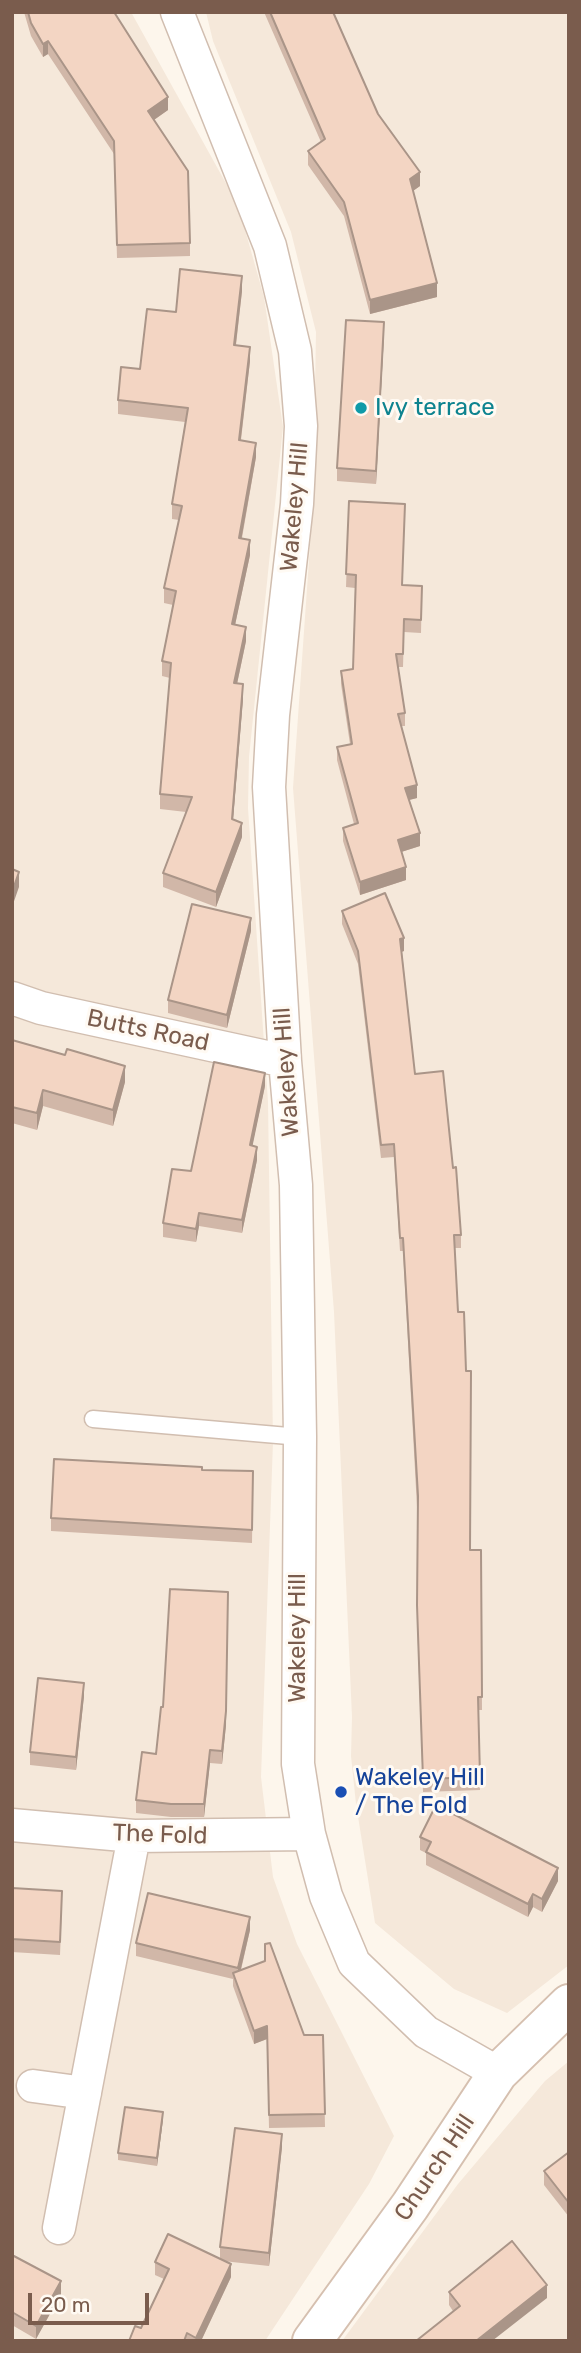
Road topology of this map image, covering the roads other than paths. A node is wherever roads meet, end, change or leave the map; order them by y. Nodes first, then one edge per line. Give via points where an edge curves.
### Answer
1 (177, 12) edge
2 (12, 998) edge
3 (285, 1061) junction
4 (93, 1419) dead end
5 (300, 1437) junction
6 (12, 1825) edge
7 (309, 1834) junction
8 (134, 1836) junction
9 (569, 2004) edge
10 (498, 2073) junction
11 (33, 2086) dead end
12 (85, 2092) junction
13 (58, 2228) dead end
14 (312, 2341) edge

1 - 3 street, Wakeley Hill via 270,246 295,351 301,426 297,503 272,715 269,787
2 - 3 street, Butts Road
3 - 5 street, Wakeley Hill via 296,1185
4 - 5 lane
5 - 7 street, Wakeley Hill via 298,1752
6 - 8 street, The Fold
7 - 8 street, The Fold
7 - 10 street, Wakeley Hill via 326,1896 354,1963 426,2032
8 - 12 street
9 - 10 street, Church Hill
10 - 14 street, Church Hill via 410,2206
11 - 12 street
12 - 13 street

